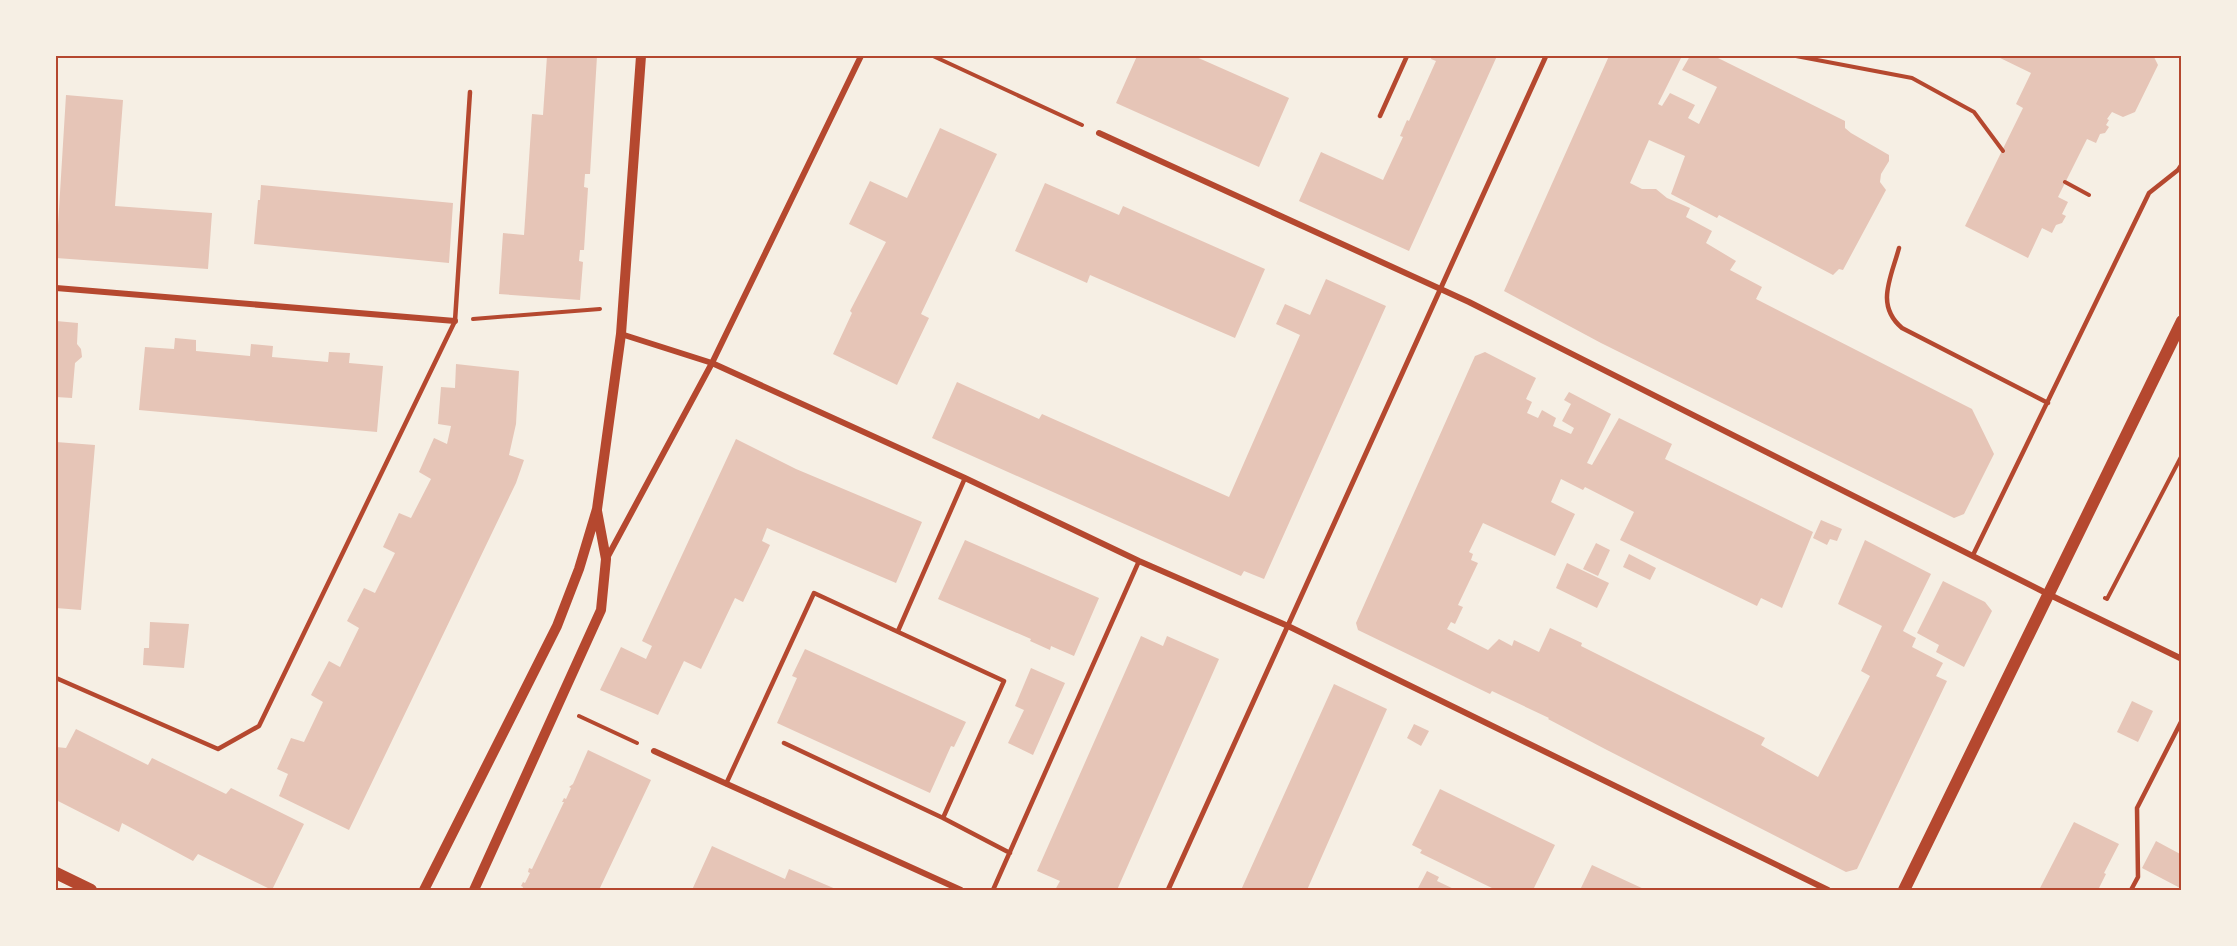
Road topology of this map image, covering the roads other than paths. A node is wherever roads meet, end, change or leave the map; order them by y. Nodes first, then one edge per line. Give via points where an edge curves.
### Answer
1 (641, 56) edge
2 (861, 56) edge
3 (1407, 56) edge
4 (1546, 56) edge
5 (470, 92) dead end
6 (1380, 116) dead end
7 (1099, 133) road end
8 (2181, 164) edge
9 (1899, 248) dead end
10 (56, 288) edge
11 (1440, 289) junction
12 (455, 321) junction
13 (2181, 321) edge
14 (621, 334) junction
15 (712, 363) junction
16 (2048, 403) junction
17 (965, 478) junction
18 (597, 509) junction
19 (1973, 555) junction
20 (606, 559) junction
21 (1139, 561) junction
22 (2048, 594) junction
23 (1288, 626) junction
24 (898, 631) junction
25 (2181, 659) edge
26 (56, 678) edge
27 (2181, 720) edge
28 (784, 743) dead end
29 (654, 751) road end
30 (726, 784) junction
31 (943, 818) junction
32 (1010, 853) junction
33 (56, 873) edge
34 (91, 891) edge
35 (424, 891) edge
36 (474, 891) edge
37 (961, 891) edge
38 (993, 891) edge
39 (1168, 891) edge
40 (1828, 891) edge
41 (1904, 891) edge
42 (2131, 891) edge

1 - 14 street
2 - 15 street
3 - 6 lane
4 - 11 street
5 - 12 lane
7 - 11 street
8 - 16 lane via 2149,193
9 - 16 lane via 1885,302 1892,320
10 - 12 street
11 - 19 street
11 - 23 street
12 - 26 lane via 259,726 218,749
13 - 22 main road
14 - 15 street
14 - 18 street
15 - 17 street
15 - 20 street
16 - 19 lane
17 - 21 street
17 - 24 lane
18 - 20 street
18 - 35 street via 557,626
19 - 22 street
20 - 36 street via 601,609
21 - 23 street
21 - 32 lane
22 - 25 street
22 - 41 main road
23 - 39 street
23 - 40 street
24 - 30 lane via 814,593
24 - 31 lane via 1004,681
27 - 42 lane via 2137,808 2138,877
28 - 31 lane
29 - 30 street
30 - 37 street
31 - 32 lane
32 - 38 lane
33 - 34 main road

